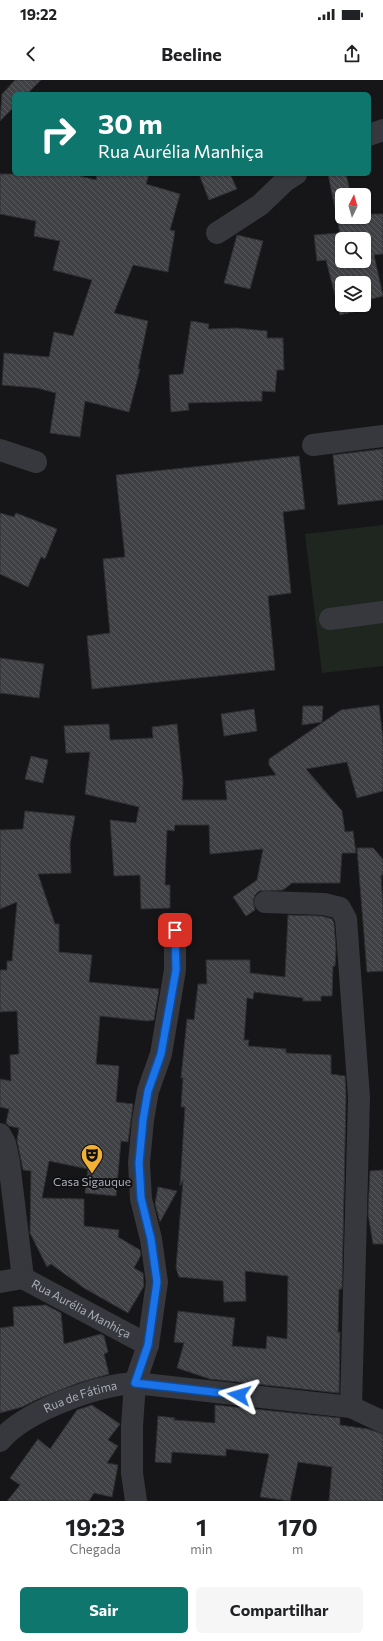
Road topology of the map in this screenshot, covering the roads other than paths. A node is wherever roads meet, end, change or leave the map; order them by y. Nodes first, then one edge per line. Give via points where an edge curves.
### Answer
1 (383, 130) edge
2 (371, 134) edge
3 (293, 176) edge
4 (217, 233) dead end
5 (383, 436) edge
6 (313, 446) dead end
7 (0, 450) edge
8 (36, 462) dead end
9 (383, 612) edge
10 (330, 619) dead end
11 (264, 902) dead end
12 (175, 930) dead end
13 (0, 1134) edge
14 (23, 1278) junction
15 (0, 1282) edge
16 (148, 1345) junction
17 (135, 1383) junction
18 (351, 1407) junction
19 (383, 1422) edge
20 (3, 1433) edge
21 (136, 1501) edge

1 - 2 street
3 - 4 street via 260,206
5 - 6 street
7 - 8 street
9 - 10 street
11 - 18 street via 324,904 340,908 346,919 359,1097
12 - 16 street via 176,970 161,1054 148,1091 139,1163 141,1198 151,1239 157,1282
13 - 14 street, Rua Aurélia Manhiça via 5,1143 9,1162
14 - 15 street
14 - 16 street, Rua Aurélia Manhiça
16 - 17 street
17 - 18 street, Rua de Fátima
17 - 20 street, Rua de Fátima via 60,1402
17 - 21 street via 132,1473
18 - 19 street, Rua de Fátima

